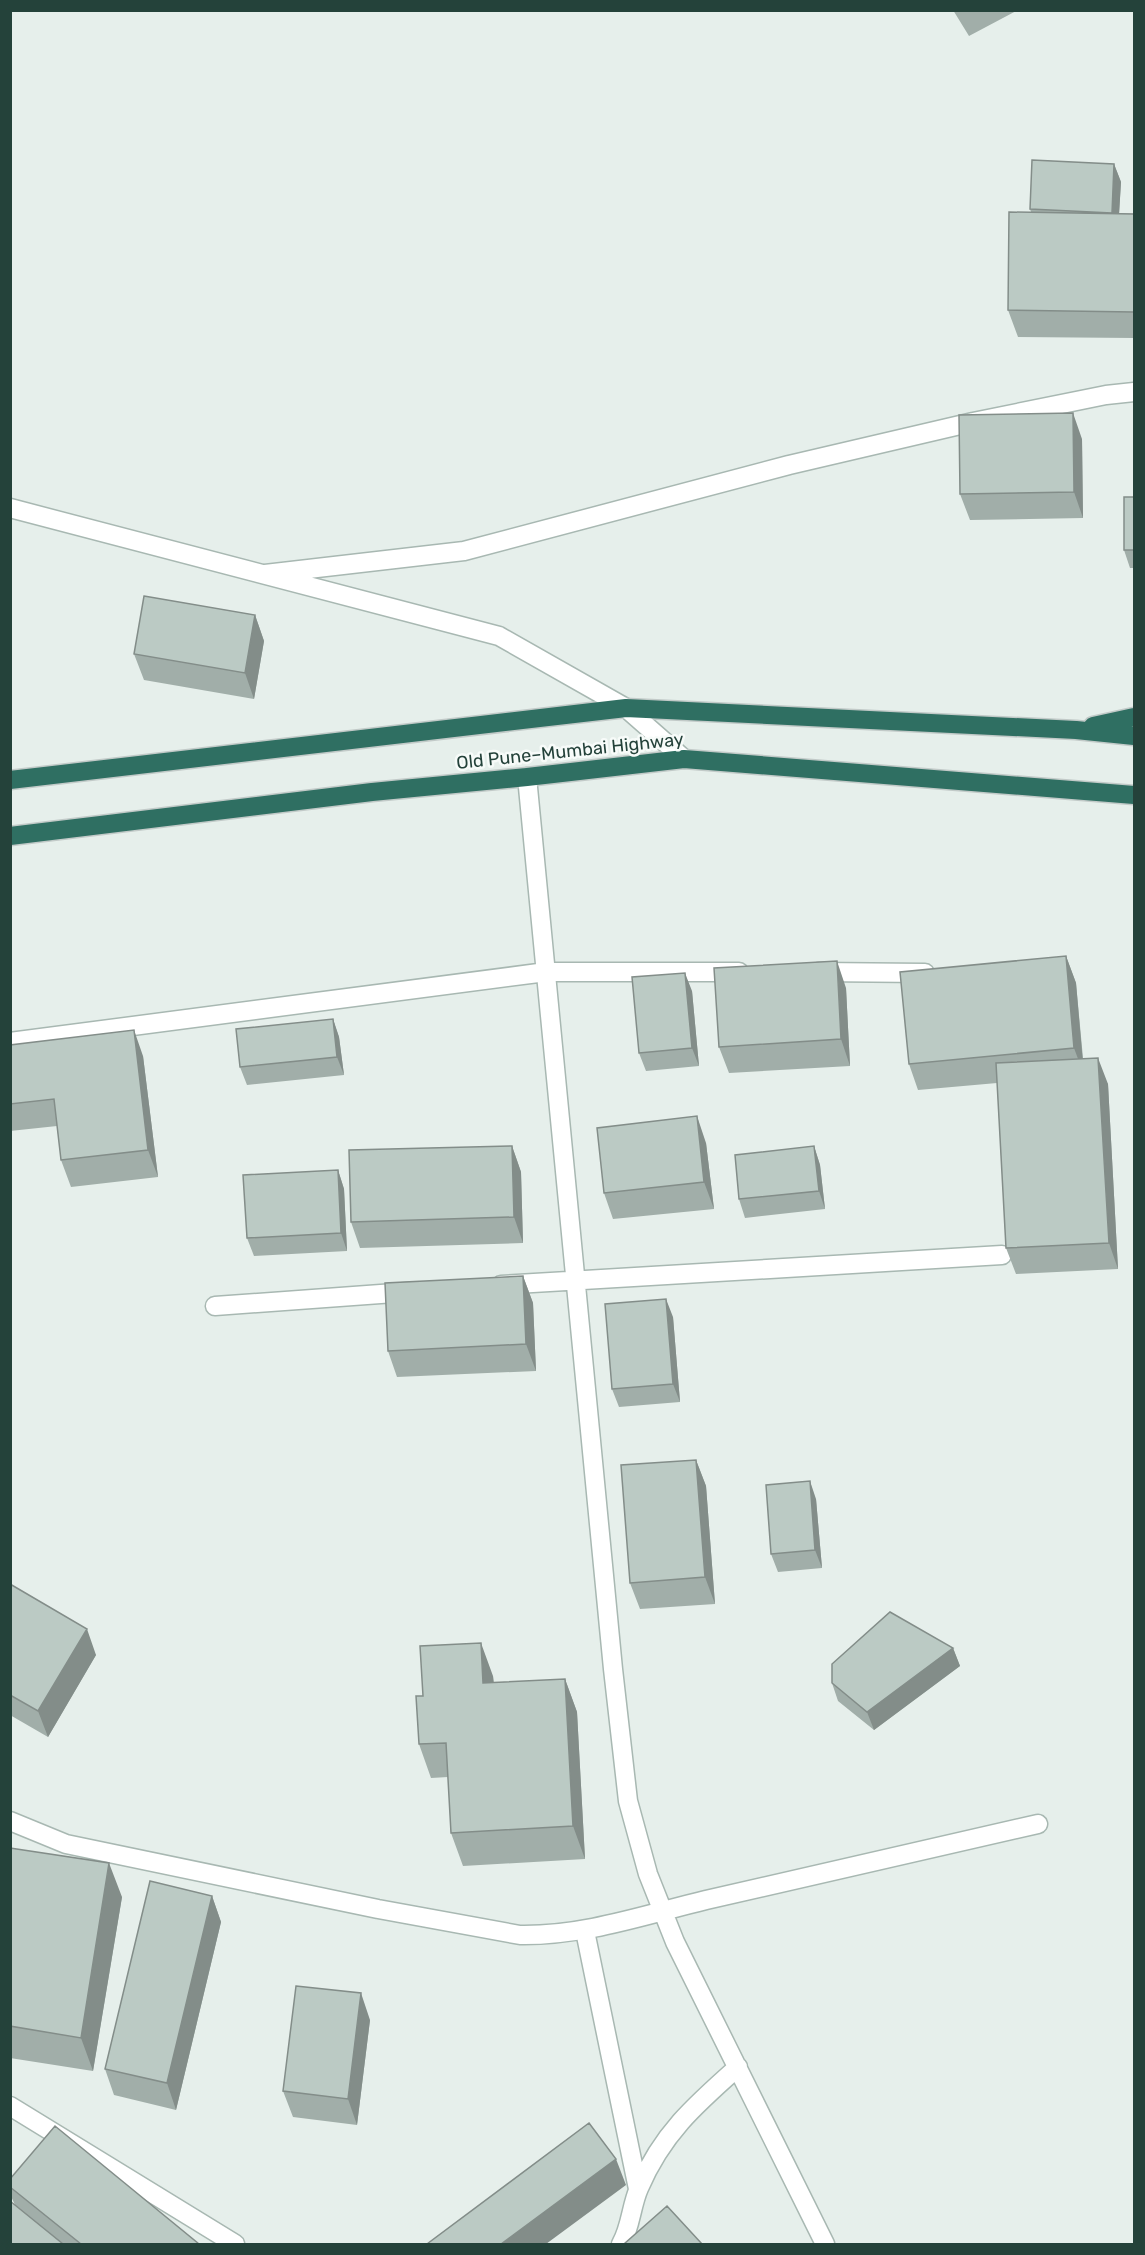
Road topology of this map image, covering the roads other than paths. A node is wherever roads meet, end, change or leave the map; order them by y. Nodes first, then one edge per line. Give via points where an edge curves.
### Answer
1 (1134, 392) edge
2 (10, 508) edge
3 (265, 574) junction
4 (626, 708) junction
5 (1134, 717) edge
6 (1076, 730) junction
7 (1134, 736) edge
8 (684, 759) junction
9 (527, 777) junction
10 (10, 780) edge
11 (1134, 795) edge
12 (10, 836) edge
13 (546, 972) junction
14 (759, 972) edge
15 (795, 972) edge
16 (937, 973) edge
17 (10, 1042) edge
18 (1002, 1255) dead end
19 (575, 1280) junction
20 (482, 1287) edge
21 (424, 1291) edge
22 (215, 1306) dead end
23 (10, 1821) edge
24 (1038, 1824) dead end
25 (662, 1911) junction
26 (585, 1931) junction
27 (738, 2067) junction
28 (10, 2106) edge
29 (639, 2189) junction
30 (235, 2244) edge
31 (621, 2244) edge
32 (825, 2244) edge

1 - 3 street via 973,422 789,465 464,551
2 - 3 street
3 - 4 street via 499,636
4 - 6 highway, Old Pune–Mumbai Highway
4 - 8 street
4 - 10 highway, Old Pune–Mumbai Highway
5 - 6 highway
6 - 7 highway, Old Pune–Mumbai Highway
8 - 9 highway, Old Pune–Mumbai Highway
8 - 11 highway, Old Pune–Mumbai Highway
9 - 12 highway, Old Pune–Mumbai Highway
9 - 13 street
13 - 14 street
13 - 17 street
13 - 19 street
15 - 16 street
18 - 19 street
19 - 20 street
19 - 25 street via 628,1801
21 - 22 street
23 - 26 street via 66,1844 378,1909 520,1935
24 - 25 street
25 - 26 street
25 - 27 street
26 - 29 street
27 - 29 street via 681,2120 659,2149
27 - 32 street
28 - 30 street
29 - 31 street

